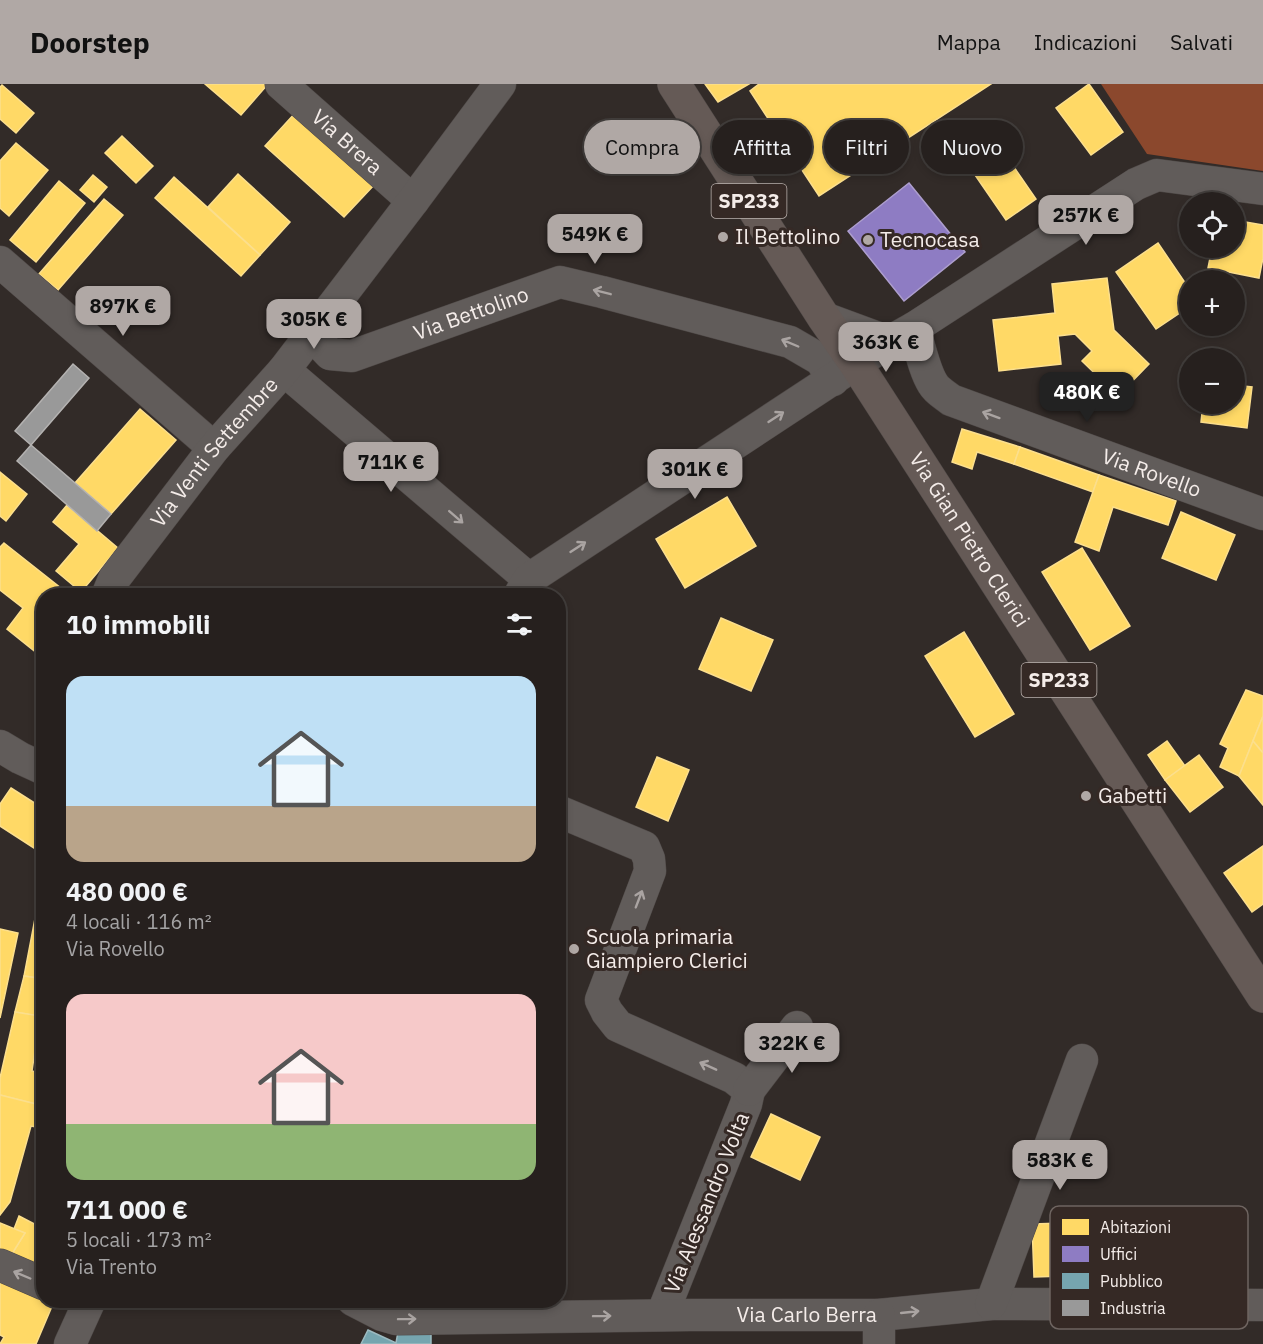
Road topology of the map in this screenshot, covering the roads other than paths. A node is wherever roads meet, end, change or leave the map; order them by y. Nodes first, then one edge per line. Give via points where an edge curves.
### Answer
1 (281, 84) edge
2 (500, 84) edge
3 (674, 84) edge
4 (1263, 189) edge
5 (413, 201) junction
6 (0, 262) edge
7 (824, 318) junction
8 (311, 334) junction
9 (902, 335) junction
10 (352, 356) junction
11 (284, 370) junction
12 (844, 372) junction
13 (309, 391) junction
14 (214, 448) junction
15 (1263, 514) edge
16 (524, 587) edge
17 (110, 588) edge
18 (0, 746) edge
19 (36, 765) edge
20 (566, 814) edge
21 (1263, 996) edge
22 (797, 1027) dead end
23 (1082, 1060) dead end
24 (749, 1090) junction
25 (0, 1265) edge
26 (36, 1281) edge
27 (991, 1304) junction
28 (1050, 1304) edge
29 (1248, 1305) edge
30 (1263, 1305) edge
31 (84, 1308) edge
32 (368, 1308) edge
33 (662, 1315) junction
34 (879, 1330) edge
35 (70, 1344) edge

1 - 5 street, Via Brera
2 - 5 street, Via Venti Settembre
3 - 7 main road, Via Gian Pietro Clerici / SP233
4 - 9 street via 1157,175 1136,184
5 - 8 street, Via Venti Settembre
6 - 14 street
7 - 9 street
7 - 12 main road, Via Gian Pietro Clerici / SP233
8 - 10 street via 330,354
8 - 11 street, Via Venti Settembre
9 - 12 street
15 -> 9 street, Via Rovello via 951,400 932,383 922,356
12 -> 10 street, Via Bettolino via 790,342 560,282
10 - 13 street, Via Bettolino via 334,364
11 - 13 street
11 - 14 street, Via Venti Settembre
16 -> 12 street
12 - 21 main road, Via Gian Pietro Clerici / SP233
13 -> 16 street
14 - 17 street, Via Venti Settembre
18 - 19 street
24 -> 20 street, Via Alessandro Volta via 734,1078 618,1026 607,1012 601,1000 650,871 649,859 644,846
22 - 24 street, Via Alessandro Volta
23 - 27 street
24 - 33 street, Via Alessandro Volta
26 -> 25 street
27 - 28 street, Via Carlo Berra
34 -> 27 street, Via Carlo Berra
29 - 30 street, Via Carlo Berra
31 - 35 street
32 -> 33 street, Via Carlo Berra via 396,1319
33 - 34 street, Via Carlo Berra

